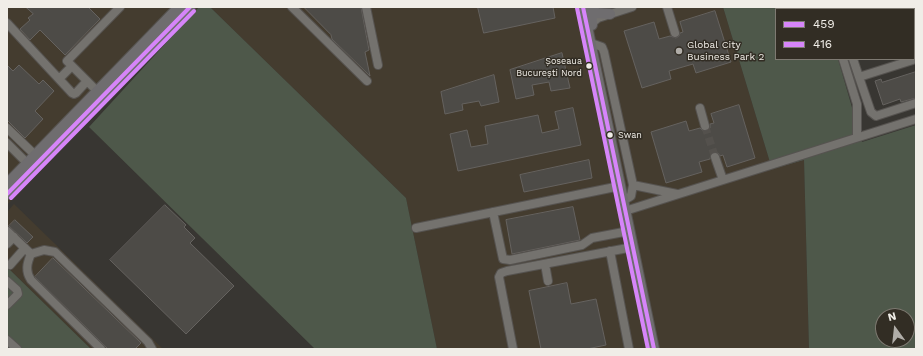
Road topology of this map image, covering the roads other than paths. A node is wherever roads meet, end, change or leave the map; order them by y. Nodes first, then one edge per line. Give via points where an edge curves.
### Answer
1 (120, 7) edge
2 (179, 7) edge
3 (190, 7) edge
4 (292, 7) edge
5 (366, 7) edge
6 (632, 7) edge
7 (667, 7) edge
8 (589, 8) edge
9 (610, 14) junction
10 (7, 24) edge
11 (590, 26) junction
12 (675, 33) dead end
13 (591, 44) junction
14 (843, 60) edge
15 (853, 60) edge
16 (913, 60) edge
17 (378, 64) dead end
18 (72, 66) junction
19 (859, 77) junction
20 (59, 79) junction
21 (87, 81) junction
22 (366, 81) dead end
23 (97, 91) junction
24 (916, 103) edge
25 (700, 108) dead end
26 (916, 119) edge
27 (705, 126) tunnel mouth
28 (7, 128) edge
29 (857, 137) junction
30 (7, 143) edge
31 (35, 155) junction
32 (715, 157) tunnel mouth
33 (27, 162) junction
34 (723, 180) junction
35 (7, 184) edge
36 (633, 185) junction
37 (620, 186) junction
38 (7, 194) edge
39 (678, 194) junction
40 (624, 206) junction
41 (493, 212) junction
42 (416, 228) dead end
43 (629, 230) junction
44 (7, 231) edge
45 (14, 237) junction
46 (7, 244) edge
47 (633, 246) junction
48 (28, 251) junction
49 (610, 251) junction
50 (545, 264) junction
51 (10, 265) dead end
52 (7, 281) edge
53 (548, 281) dead end
54 (7, 305) edge
55 (7, 340) edge
56 (17, 349) edge
57 (101, 349) edge
58 (152, 349) edge
59 (513, 349) edge
60 (629, 349) edge
61 (654, 349) edge

1 - 18 street via 67,61
2 - 23 main road
3 - 38 main road
4 - 22 street
5 - 17 street
6 - 9 street
7 - 12 street
8 - 9 main road via 600,14
8 - 11 main road
9 - 11 street via 598,18
10 - 20 street
11 - 13 main road
13 - 36 street via 602,47 604,52
13 - 37 main road
14 - 29 street via 857,104
15 - 19 street
16 - 19 street
18 - 20 street
18 - 21 street
19 - 24 street via 873,115
20 - 21 street via 74,94
21 - 23 street
23 - 31 main road
25 - 27 street
26 - 29 street
28 - 31 street
29 - 34 street
30 - 33 street
31 - 33 main road
32 - 34 street
33 - 35 main road
34 - 39 street
36 - 39 street
36 - 40 street via 631,196
37 - 40 main road
37 - 41 street
39 - 40 street
40 - 43 main road
41 - 42 street
41 - 43 street via 503,259 510,260 582,245 592,238
43 - 47 main road
44 - 45 street
45 - 46 street
45 - 48 street
47 - 49 street
47 - 61 main road
48 - 51 street
48 - 57 street via 28,274 31,280
48 - 58 street via 55,252 148,342
49 - 50 street
49 - 60 street
50 - 53 street
50 - 59 street via 507,271 500,275
52 - 54 street via 18,294
55 - 56 street

